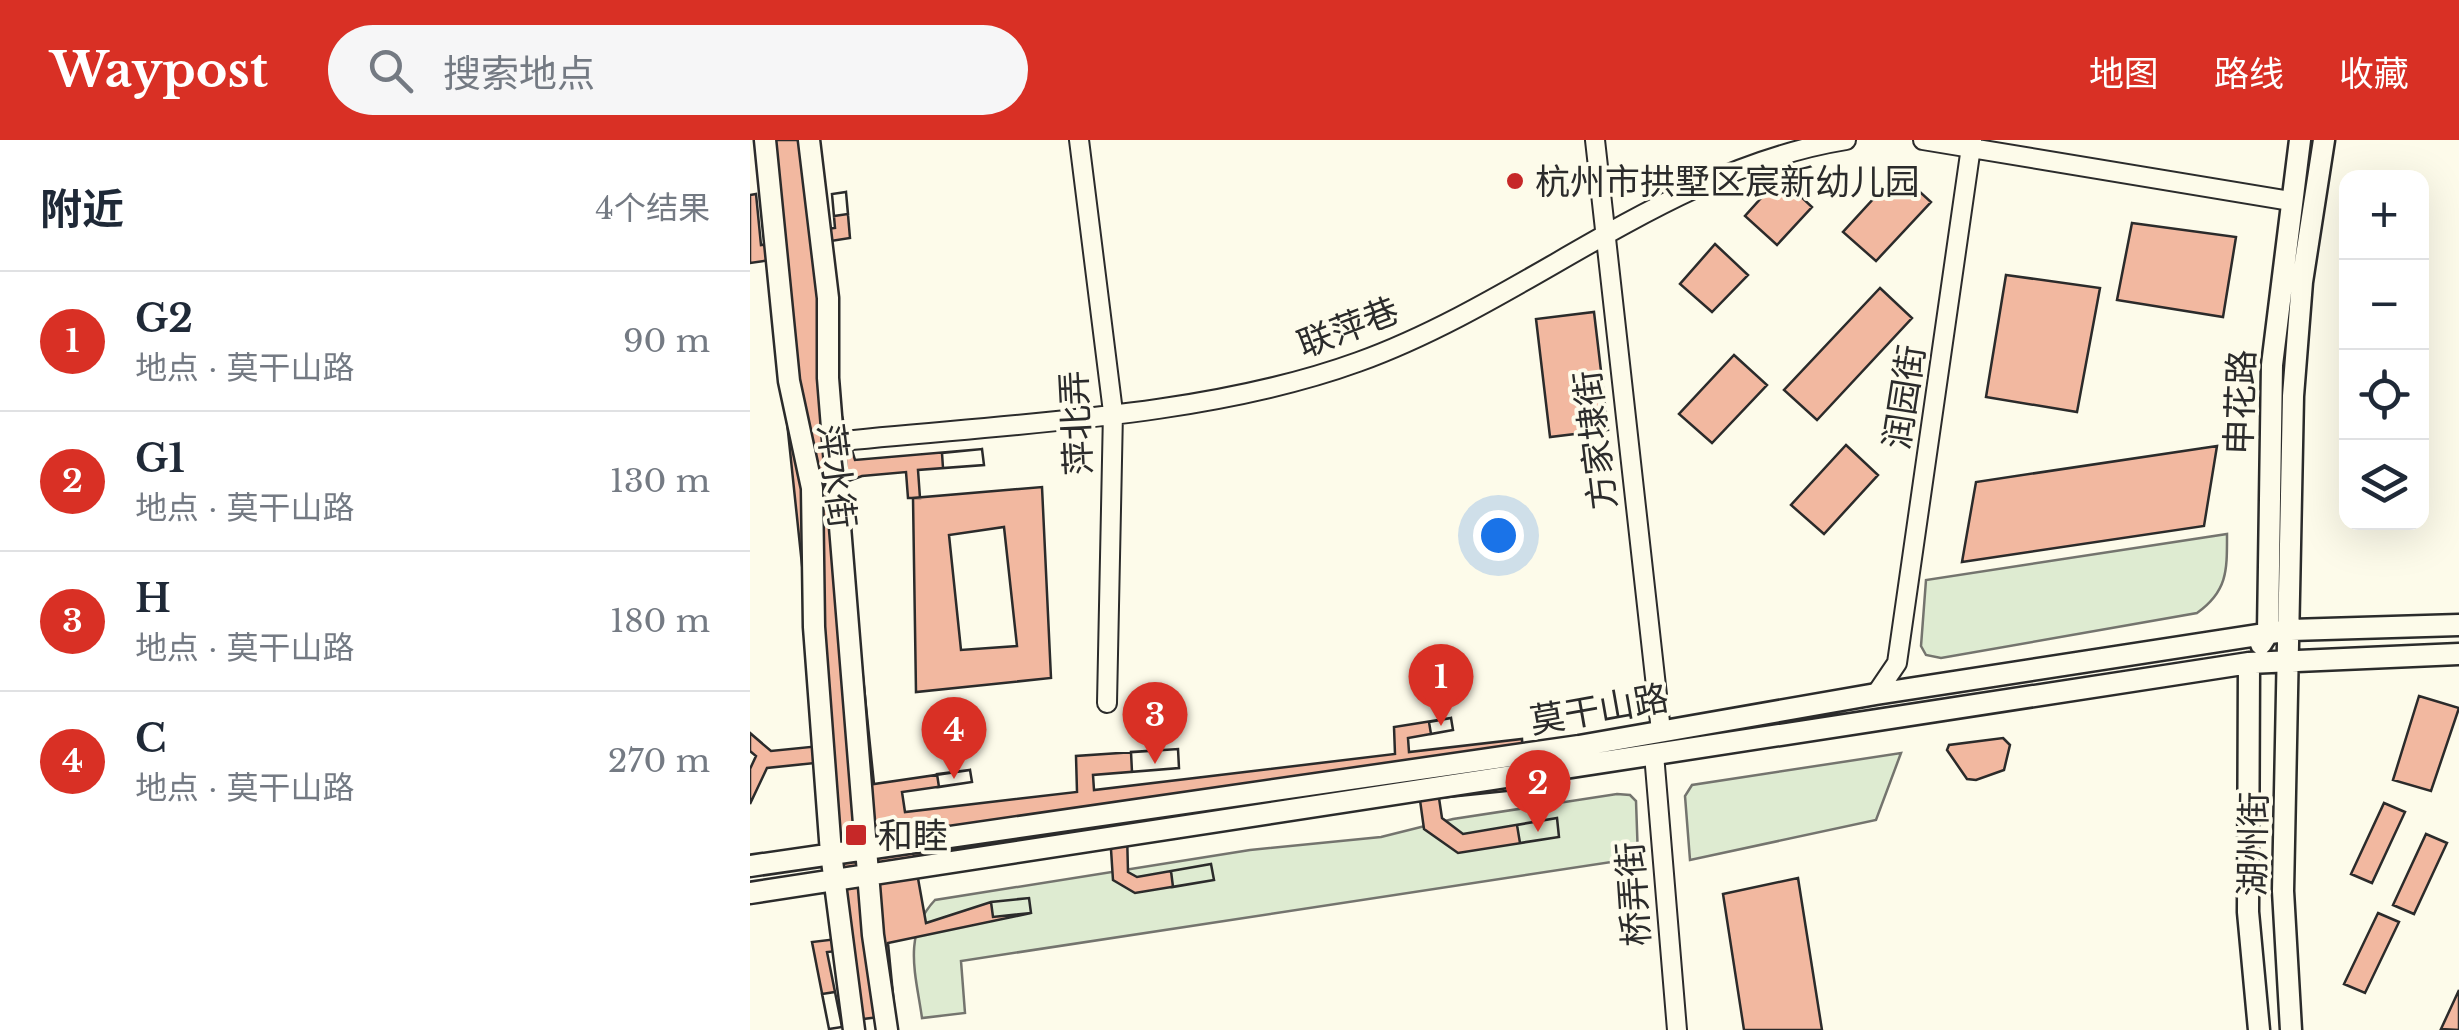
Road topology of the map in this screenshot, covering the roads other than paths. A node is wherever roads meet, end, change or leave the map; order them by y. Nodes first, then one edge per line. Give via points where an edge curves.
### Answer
1 (765, 140) edge
2 (809, 140) edge
3 (1079, 140) edge
4 (1596, 140) edge
5 (1846, 140) edge
6 (1924, 140) edge
7 (2300, 140) edge
8 (2324, 140) edge
9 (1972, 142) edge
10 (2290, 201) junction
11 (1604, 236) junction
12 (1113, 412) junction
13 (833, 442) junction
14 (2459, 625) edge
15 (2291, 630) junction
16 (2268, 633) junction
17 (2459, 654) edge
18 (2290, 660) junction
19 (2248, 662) junction
20 (1897, 663) junction
21 (1921, 687) junction
22 (1876, 694) junction
23 (1107, 704) dead end
24 (1661, 731) junction
25 (1654, 754) junction
26 (867, 849) junction
27 (831, 853) junction
28 (750, 866) edge
29 (869, 875) junction
30 (833, 882) junction
31 (750, 893) edge
32 (854, 1030) edge
33 (886, 1030) edge
34 (1677, 1030) edge
35 (2260, 1030) edge
36 (2291, 1030) edge

1 - 27 main road, 萍水街 via 790,381 812,488 814,627
2 - 13 main road, 萍水街 via 828,298
3 - 12 street, 萍北弄
4 - 11 street, 方家埭街
5 - 11 street, 联萍巷 via 1731,170
6 - 9 street
7 - 10 main road, 申花路
8 - 15 main road, 申花路 via 2292,396
9 - 10 street
9 - 20 street, 润园街
10 - 16 main road, 申花路 via 2272,366
11 - 12 street, 联萍巷 via 1455,320 1359,362 1271,389
11 - 24 street, 方家埭街
12 - 13 street, 联萍巷
12 - 23 street, 萍北弄
13 - 26 main road, 萍水街
14 - 15 main road, 莫干山路
15 - 16 main road, 莫干山路
15 - 18 main road, 申花路
16 - 19 main road
16 - 21 main road, 莫干山路
17 - 18 main road, 莫干山路
18 - 19 main road, 莫干山路
18 - 36 main road, 湖州街 via 2283,891
19 - 25 main road, 莫干山路
19 - 35 main road, 湖州街 via 2248,912
20 - 21 street
20 - 22 street, 润园街
21 - 22 main road, 莫干山路
22 - 24 main road, 莫干山路
24 - 26 main road, 莫干山路
25 - 29 main road, 莫干山路
25 - 34 street, 桥弄街
26 - 27 main road, 莫干山路
26 - 29 main road, 萍水街
27 - 28 main road, 莫干山路
27 - 30 main road, 萍水街
29 - 30 main road, 莫干山路
29 - 33 main road, 萍水街
30 - 31 main road, 莫干山路
30 - 32 main road, 萍水街

